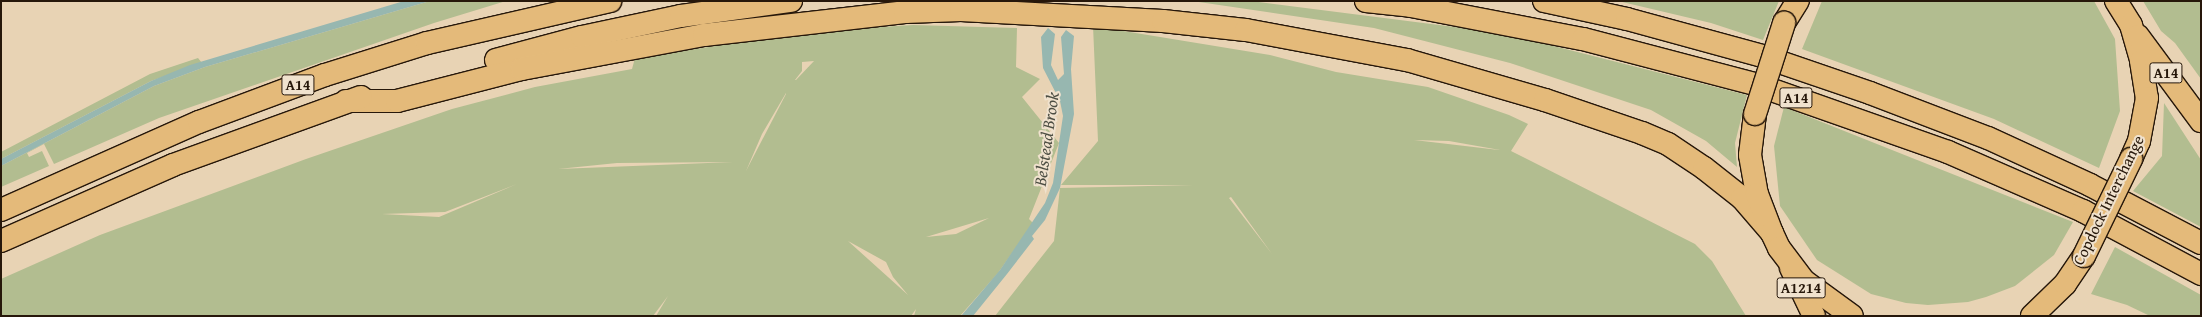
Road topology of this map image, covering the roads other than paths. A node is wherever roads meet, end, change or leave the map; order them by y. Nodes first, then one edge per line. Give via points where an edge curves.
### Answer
1 (610, 1) edge
2 (790, 1) edge
3 (1366, 1) edge
4 (1544, 1) edge
5 (1798, 1) edge
6 (2116, 1) edge
7 (2131, 25) junction
8 (346, 101) junction
9 (2201, 121) edge
10 (1, 210) edge
11 (1772, 233) junction
12 (1, 241) edge
13 (2201, 243) edge
14 (1788, 260) junction
15 (2201, 274) edge
16 (1814, 316) edge
17 (1852, 316) edge
18 (2032, 316) edge

1 - 10 main road, A14 via 427,43 325,75 199,122
2 - 8 main road, A14 via 680,16 582,37
3 - 15 main road, A14 via 1411,6 1583,38 1755,84 1948,152 2083,211
4 - 13 main road, A14 via 1762,56 1870,93 1988,138 2090,185
5 - 11 main road, bridge via 1784,23 1755,114 1750,155 1757,194
6 - 7 main road, Copdock Interchange
7 - 9 main road, A14
7 - 18 main road, Copdock Interchange, bridge via 2141,61 2147,98 2139,141 2084,256 2065,284
8 - 11 main road, A14 via 397,101 522,69 704,36 905,12 977,10 1163,21 1246,30 1407,60 1545,100 1642,133 1668,144 1704,168 1742,198
8 - 12 main road, A14 via 173,165
11 - 14 main road
14 - 16 main road, A1214
14 - 17 main road via 1804,281

